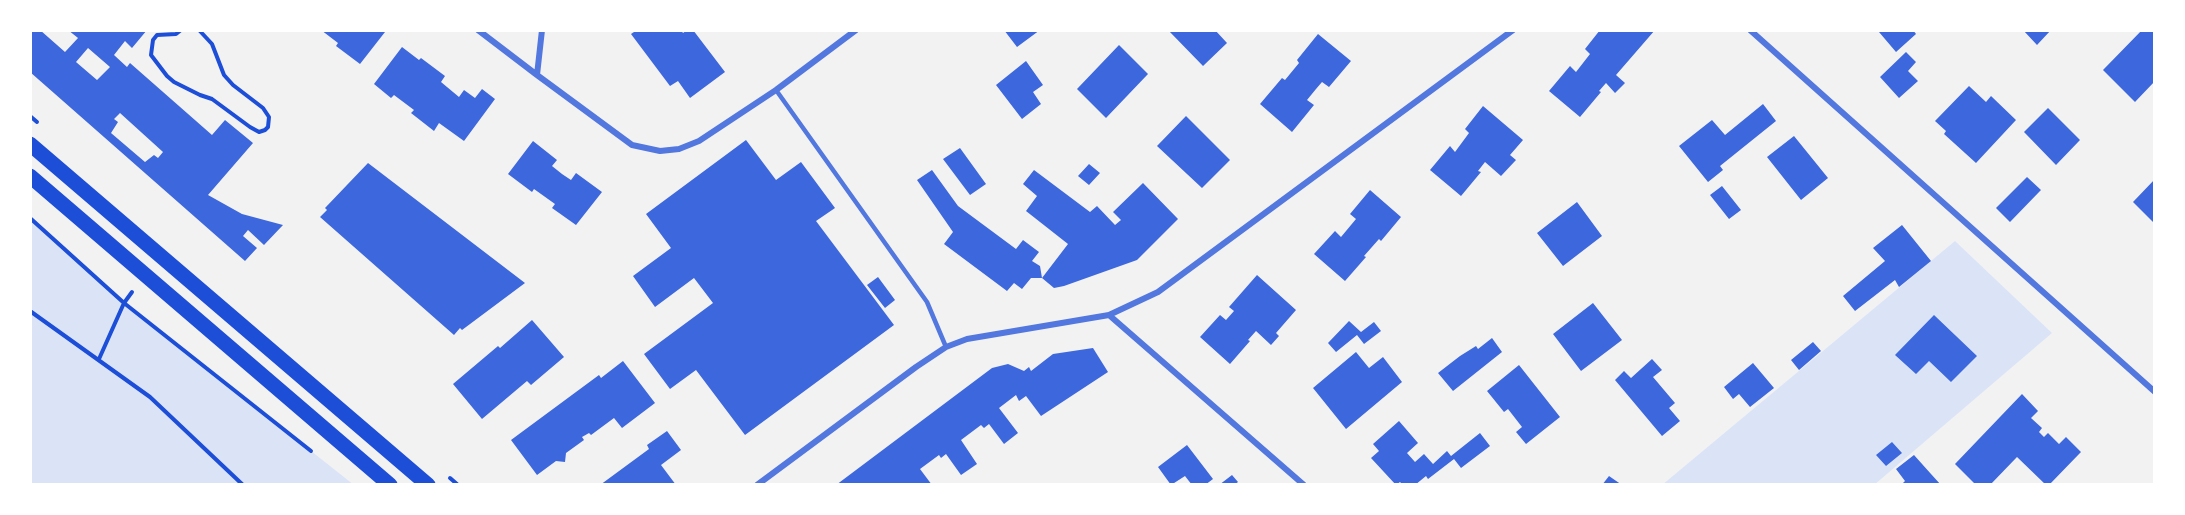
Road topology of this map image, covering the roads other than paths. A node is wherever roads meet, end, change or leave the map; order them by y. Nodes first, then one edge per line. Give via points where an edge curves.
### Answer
1 (478, 30) edge
2 (542, 30) edge
3 (856, 30) edge
4 (1513, 30) edge
5 (1750, 30) edge
6 (537, 75) junction
7 (776, 90) junction
8 (30, 144) edge
9 (30, 176) edge
10 (1108, 315) junction
11 (946, 347) junction
12 (2155, 392) edge
13 (390, 485) edge
14 (428, 485) edge
15 (757, 485) edge
16 (1304, 485) edge

1 - 6 street
2 - 6 street
3 - 7 street
4 - 10 street via 1158,292
5 - 12 street
6 - 7 street via 632,145 660,151 699,141
7 - 11 lane via 927,302
8 - 14 main road
9 - 13 main road
10 - 11 street via 967,339
10 - 16 street
11 - 15 street

